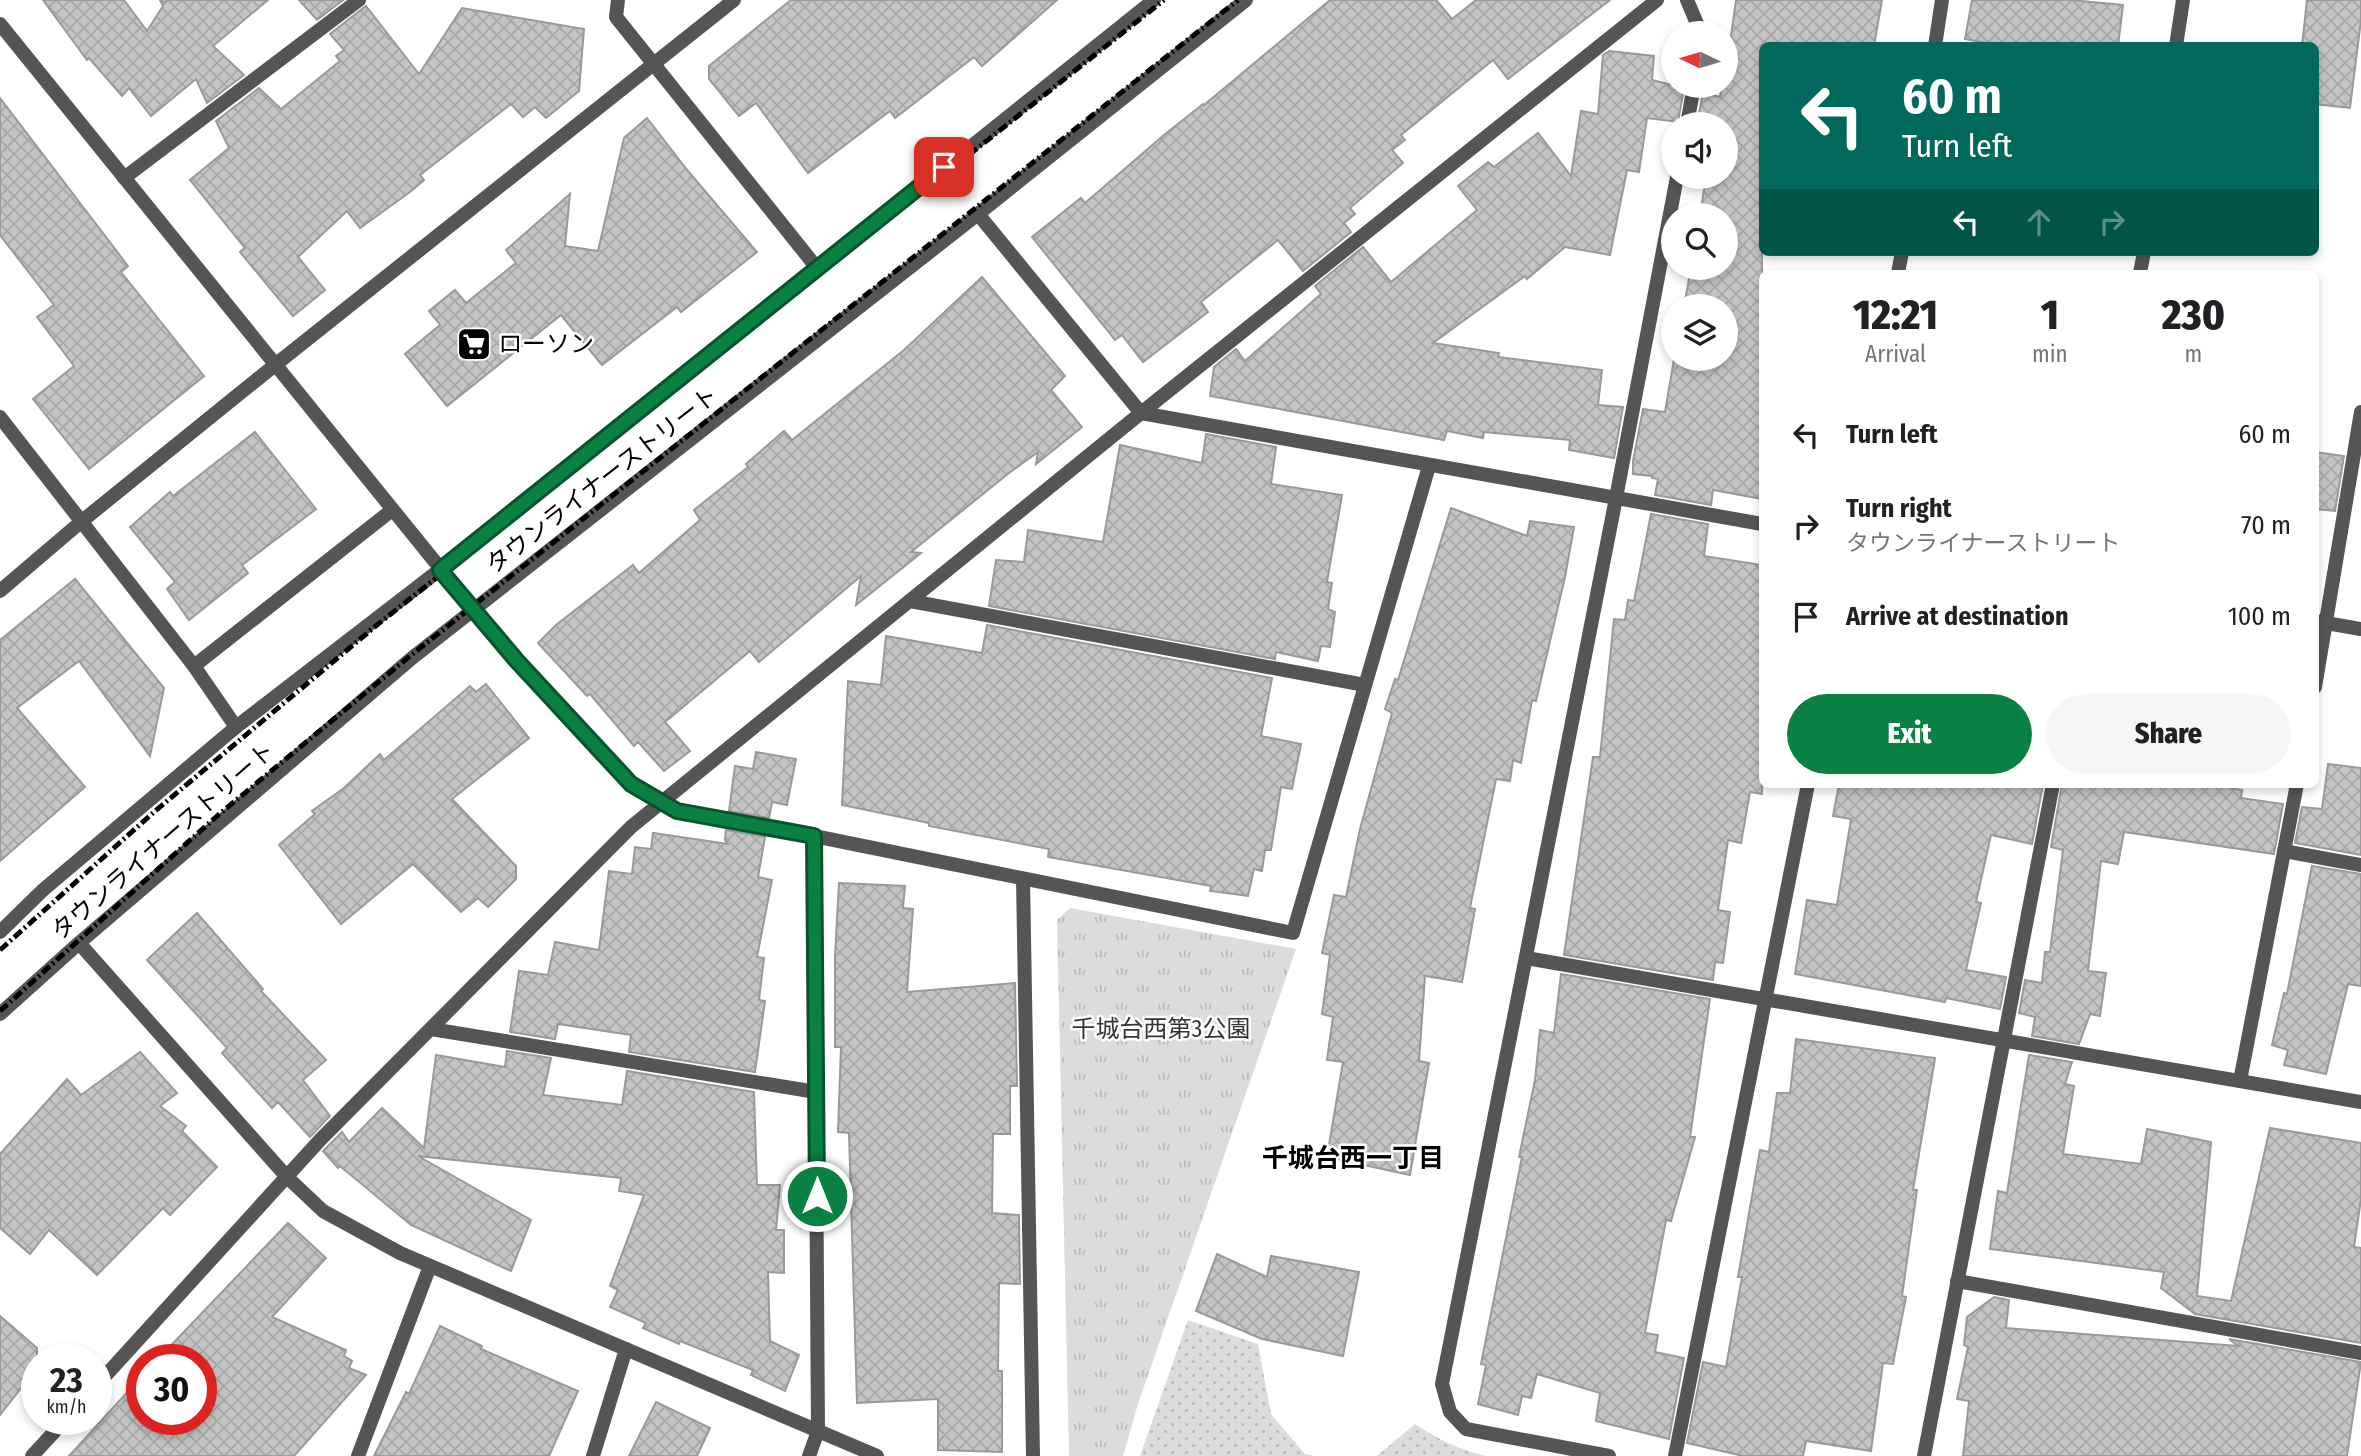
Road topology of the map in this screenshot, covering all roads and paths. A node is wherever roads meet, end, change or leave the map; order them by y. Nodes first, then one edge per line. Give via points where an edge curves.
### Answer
1 (359, 0) edge
2 (618, 0) edge
3 (734, 0) edge
4 (1154, 0) edge
5 (1246, 0) edge
6 (1657, 0) edge
7 (1687, 0) edge
8 (1942, 0) edge
9 (2183, 0) edge
10 (1697, 21) edge
11 (0, 24) edge
12 (1935, 42) edge
13 (2177, 42) edge
14 (653, 64) junction
15 (124, 178) junction
16 (1675, 189) edge
17 (978, 214) junction
18 (817, 268) junction
19 (275, 365) junction
20 (2361, 412) edge
21 (1141, 413) junction
22 (0, 417) edge
23 (1429, 466) junction
24 (1616, 498) junction
25 (393, 510) junction
26 (82, 521) junction
27 (1759, 523) edge
28 (440, 570) junction
29 (0, 591) edge
30 (910, 601) junction
31 (474, 610) junction
32 (2321, 622) edge
33 (2361, 629) edge
34 (2319, 644) edge
35 (194, 666) junction
36 (1366, 685) junction
37 (236, 727) junction
38 (1807, 788) edge
39 (2052, 788) edge
40 (2296, 788) edge
41 (661, 802) junction
42 (814, 836) junction
43 (2284, 851) junction
44 (2361, 865) edge
45 (1023, 879) junction
46 (0, 932) edge
47 (79, 943) junction
48 (1526, 958) junction
49 (1766, 999) junction
50 (0, 1014) edge
51 (430, 1029) junction
52 (2004, 1040) junction
53 (2240, 1082) junction
54 (816, 1092) junction
55 (2361, 1102) edge
56 (287, 1177) junction
57 (430, 1266) junction
58 (1957, 1281) junction
59 (626, 1349) junction
60 (2361, 1353) edge
61 (112, 1368) edge
62 (818, 1431) junction
63 (51, 1435) edge
64 (32, 1456) edge
65 (358, 1456) edge
66 (593, 1456) edge
67 (809, 1456) edge
68 (877, 1456) edge
69 (1033, 1456) edge
70 (1609, 1456) edge
71 (1675, 1456) edge
72 (1924, 1456) edge

1 - 15 street
2 - 14 street via 615,17
3 - 14 street
4 - 18 street, タウンライナーストリート
5 - 17 street, タウンライナーストリート
6 - 21 street
7 - 10 street
8 - 12 street
9 - 13 street
11 - 15 street
14 - 18 street
14 - 19 street
15 - 19 street
16 - 24 street
17 - 21 street
17 - 31 street, タウンライナーストリート
18 - 28 street, タウンライナーストリート
19 - 25 street
19 - 26 street
20 - 32 street
21 - 23 street
21 - 30 street
22 - 26 street
23 - 24 street
23 - 36 street
24 - 27 street
24 - 48 street
25 - 28 street
25 - 35 street
26 - 29 street
26 - 35 street
28 - 31 street
28 - 37 street, タウンライナーストリート
30 - 36 street
30 - 41 street
31 - 41 street via 631,784
31 - 47 street, タウンライナーストリート
32 - 33 street
32 - 34 street
35 - 37 street
36 - 45 street via 1293,933
37 - 46 street, タウンライナーストリート via 43,890
38 - 49 street
39 - 52 street
40 - 43 street
41 - 42 street via 677,811
41 - 51 street
42 - 45 street
42 - 54 street
43 - 44 street
43 - 53 street
45 - 69 street
47 - 50 street, タウンライナーストリート
47 - 56 street
48 - 49 street
48 - 70 street via 1442,1384 1450,1412 1466,1429
49 - 52 street
49 - 71 street
51 - 54 street
51 - 56 street
52 - 53 street
52 - 58 street
53 - 55 street
54 - 62 street
56 - 57 street via 323,1211
56 - 61 street
57 - 59 street
57 - 65 street
58 - 60 street
58 - 72 street
59 - 62 street
59 - 66 street
62 - 67 street
62 - 68 street
63 - 64 street

